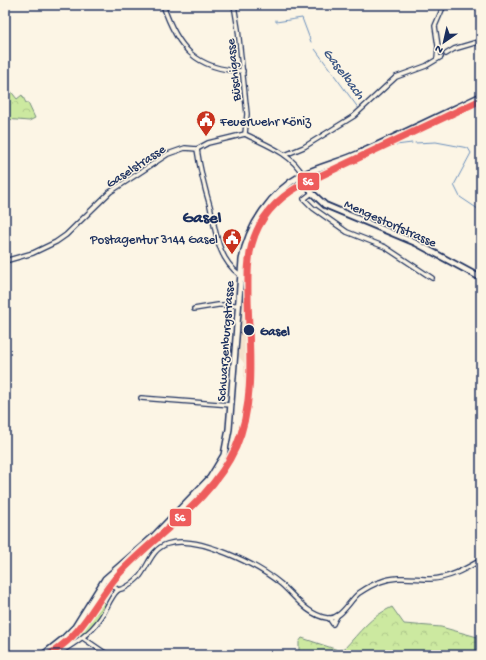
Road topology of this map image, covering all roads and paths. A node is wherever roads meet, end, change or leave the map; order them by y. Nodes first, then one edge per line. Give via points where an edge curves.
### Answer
1 (163, 5) edge
2 (234, 5) edge
3 (444, 5) edge
4 (481, 41) edge
5 (446, 54) dead end
6 (243, 70) junction
7 (481, 96) edge
8 (245, 134) junction
9 (198, 149) junction
10 (285, 155) junction
11 (303, 175) junction
12 (312, 193) junction
13 (5, 261) edge
14 (240, 275) junction
15 (432, 278) dead end
16 (481, 278) edge
17 (238, 305) junction
18 (194, 309) dead end
19 (141, 398) dead end
20 (231, 404) junction
21 (481, 560) edge
22 (105, 579) junction
23 (118, 590) junction
24 (337, 616) junction
25 (328, 618) junction
26 (83, 638) junction
27 (43, 655) edge
28 (56, 655) edge
29 (108, 655) edge

1 - 6 street via 177,39 187,51 213,66 225,70
2 - 6 street, Büschigasse
3 - 10 street via 435,26 439,58 426,66 396,77 354,116 304,147
4 - 5 street
6 - 8 street, Büschigasse via 248,117
7 - 11 main road, Schwarzenburgstrasse via 361,152
8 - 9 street, Gaselstrasse via 208,143
8 - 10 street
9 - 13 street, Gaselstrasse via 185,148 164,156 110,192 66,236 33,252
9 - 14 street via 201,177 218,242 228,263
10 - 11 street via 296,162
11 - 12 street, Mengestorfstrasse
11 - 14 main road, Schwarzenburgstrasse via 276,196 257,219 246,244
12 - 15 street via 304,199 321,214 352,234 385,247
12 - 16 street, Mengestorfstrasse via 325,205 416,243
14 - 17 main road, Schwarzenburgstrasse
17 - 18 street
17 - 20 main road, Schwarzenburgstrasse
19 - 20 street
20 - 22 main road, Schwarzenburgstrasse via 226,449 214,473 158,532
21 - 24 street via 445,577 396,577 382,581 358,594
22 - 23 street
22 - 27 main road, Schwarzenburgstrasse via 71,632
23 - 25 street via 135,581 159,548 172,543 188,544 216,549 236,558 276,580 309,610
23 - 26 street via 101,618
24 - 25 street
24 - 25 street via 333,624
26 - 28 street
26 - 29 street

